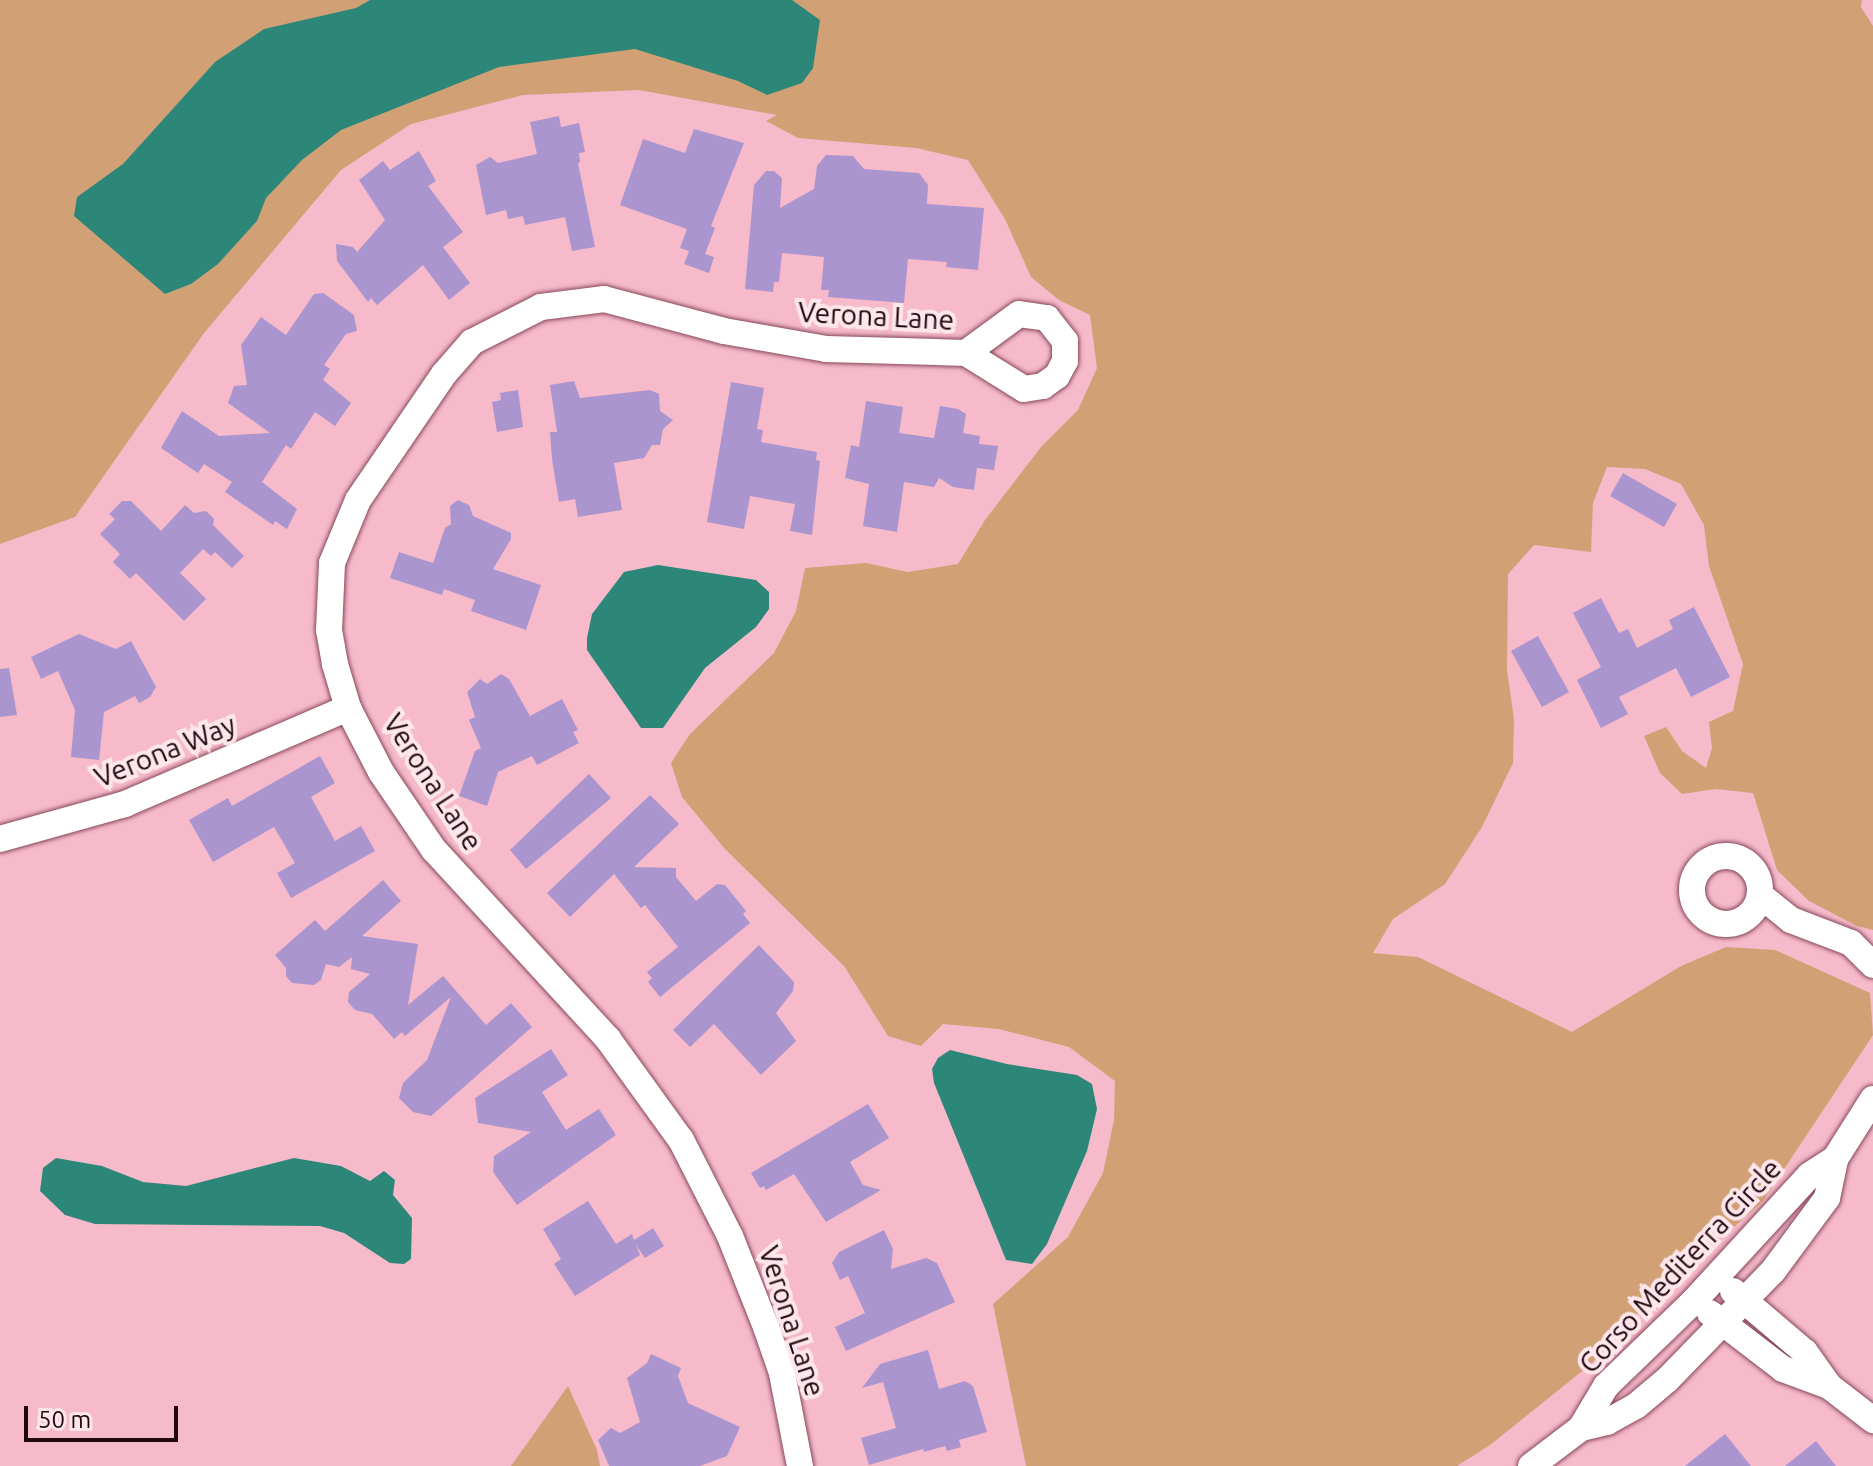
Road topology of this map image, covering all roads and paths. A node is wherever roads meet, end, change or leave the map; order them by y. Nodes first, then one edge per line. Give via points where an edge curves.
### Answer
1 (966, 353) dead end
2 (348, 708) junction
3 (0, 839) edge
4 (1760, 895) junction
5 (1743, 919) junction
6 (1793, 928) junction
7 (1870, 964) edge
8 (1873, 1099) edge
9 (1835, 1159) junction
10 (1716, 1278) junction
11 (1694, 1301) junction
12 (1744, 1301) junction
13 (1723, 1323) junction
14 (1829, 1386) junction
15 (1873, 1420) edge
16 (1581, 1428) junction
17 (800, 1466) edge
18 (1531, 1466) edge

1 - 2 street, Verona Lane via 826,349 724,331 604,299 541,307 503,324 472,342 444,374 344,526 332,563 329,630
2 - 3 street, Verona Way via 125,804
2 - 17 street, Verona Lane via 381,772 434,850 608,1039 681,1140 725,1226 766,1327 782,1373
4 - 5 street
4 - 5 street via 1755,872 1740,858 1717,856 1695,873 1692,896 1704,917 1725,924
4 - 6 street
5 - 6 street
6 - 7 street via 1844,960
8 - 9 street, Corso Mediterra Circle
9 - 10 street, Corso Mediterra Circle via 1810,1175
9 - 12 street, Corso Mediterra Circle via 1827,1198
10 - 11 street, Corso Mediterra Circle
10 - 12 street
11 - 13 street
11 - 16 street, Corso Mediterra Circle via 1606,1386
12 - 13 street, Corso Mediterra Circle
12 - 14 street via 1805,1352
13 - 14 street via 1783,1369
13 - 16 street, Corso Mediterra Circle via 1636,1406 1607,1422
14 - 15 street
16 - 18 street, Corso Mediterra Circle

